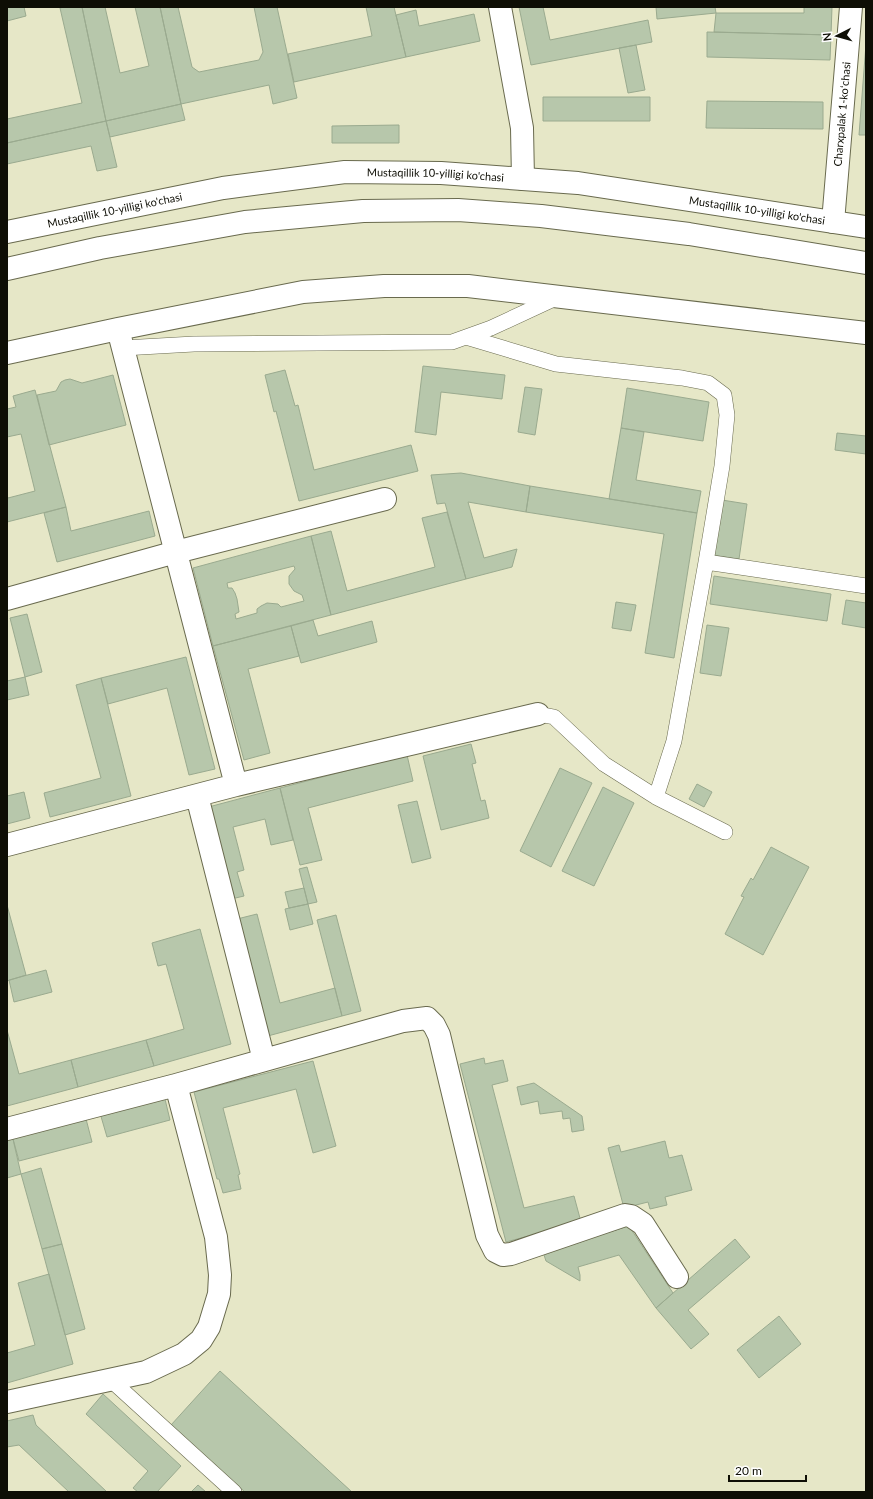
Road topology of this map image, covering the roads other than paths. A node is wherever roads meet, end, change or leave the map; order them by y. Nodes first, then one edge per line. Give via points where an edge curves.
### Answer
1 (500, 7) edge
2 (852, 7) edge
3 (523, 180) junction
4 (833, 222) junction
5 (866, 227) edge
6 (7, 232) edge
7 (866, 263) edge
8 (7, 269) edge
9 (559, 296) junction
10 (866, 333) edge
11 (466, 337) junction
12 (120, 338) junction
13 (7, 354) edge
14 (385, 499) dead end
15 (176, 552) junction
16 (706, 562) junction
17 (866, 586) edge
18 (7, 599) edge
19 (538, 714) joint
20 (236, 785) junction
21 (197, 796) junction
22 (656, 797) junction
23 (725, 832) dead end
24 (7, 845) edge
25 (264, 1060) junction
26 (176, 1085) junction
27 (7, 1129) edge
28 (677, 1277) dead end
29 (111, 1380) junction
30 (7, 1402) edge
31 (234, 1492) edge

1 - 3 street via 522,128
2 - 4 street, Charxpalak 1-koʻchasi
3 - 4 street, Mustaqillik 10-yilligi ko'chasi via 578,182
3 - 6 street, Mustaqillik 10-yilligi ko'chasi via 441,173 345,172 224,188
4 - 5 street, Mustaqillik 10-yilligi ko'chasi
7 - 8 street via 689,234 541,216 458,210 371,211 245,222 100,248
9 - 10 street
9 - 11 lane
9 - 12 street via 468,286 384,286 303,292
11 - 12 lane via 452,342 422,344 194,344
11 - 16 lane via 556,364 708,383 724,395 727,415 722,466
12 - 13 street
12 - 15 street
14 - 15 street
15 - 18 street
15 - 20 street
16 - 17 lane
16 - 22 lane via 674,741
19 - 20 street
19 - 22 lane via 554,717 604,764
20 - 21 street
21 - 24 street
21 - 25 street
22 - 23 lane
25 - 26 street
25 - 28 street via 402,1021 427,1018 439,1035 487,1235 495,1251 503,1255 511,1254 625,1215 643,1224
26 - 27 street
26 - 29 street via 216,1237 219,1294 209,1327 200,1340 184,1354 146,1372
29 - 30 street
29 - 31 lane

